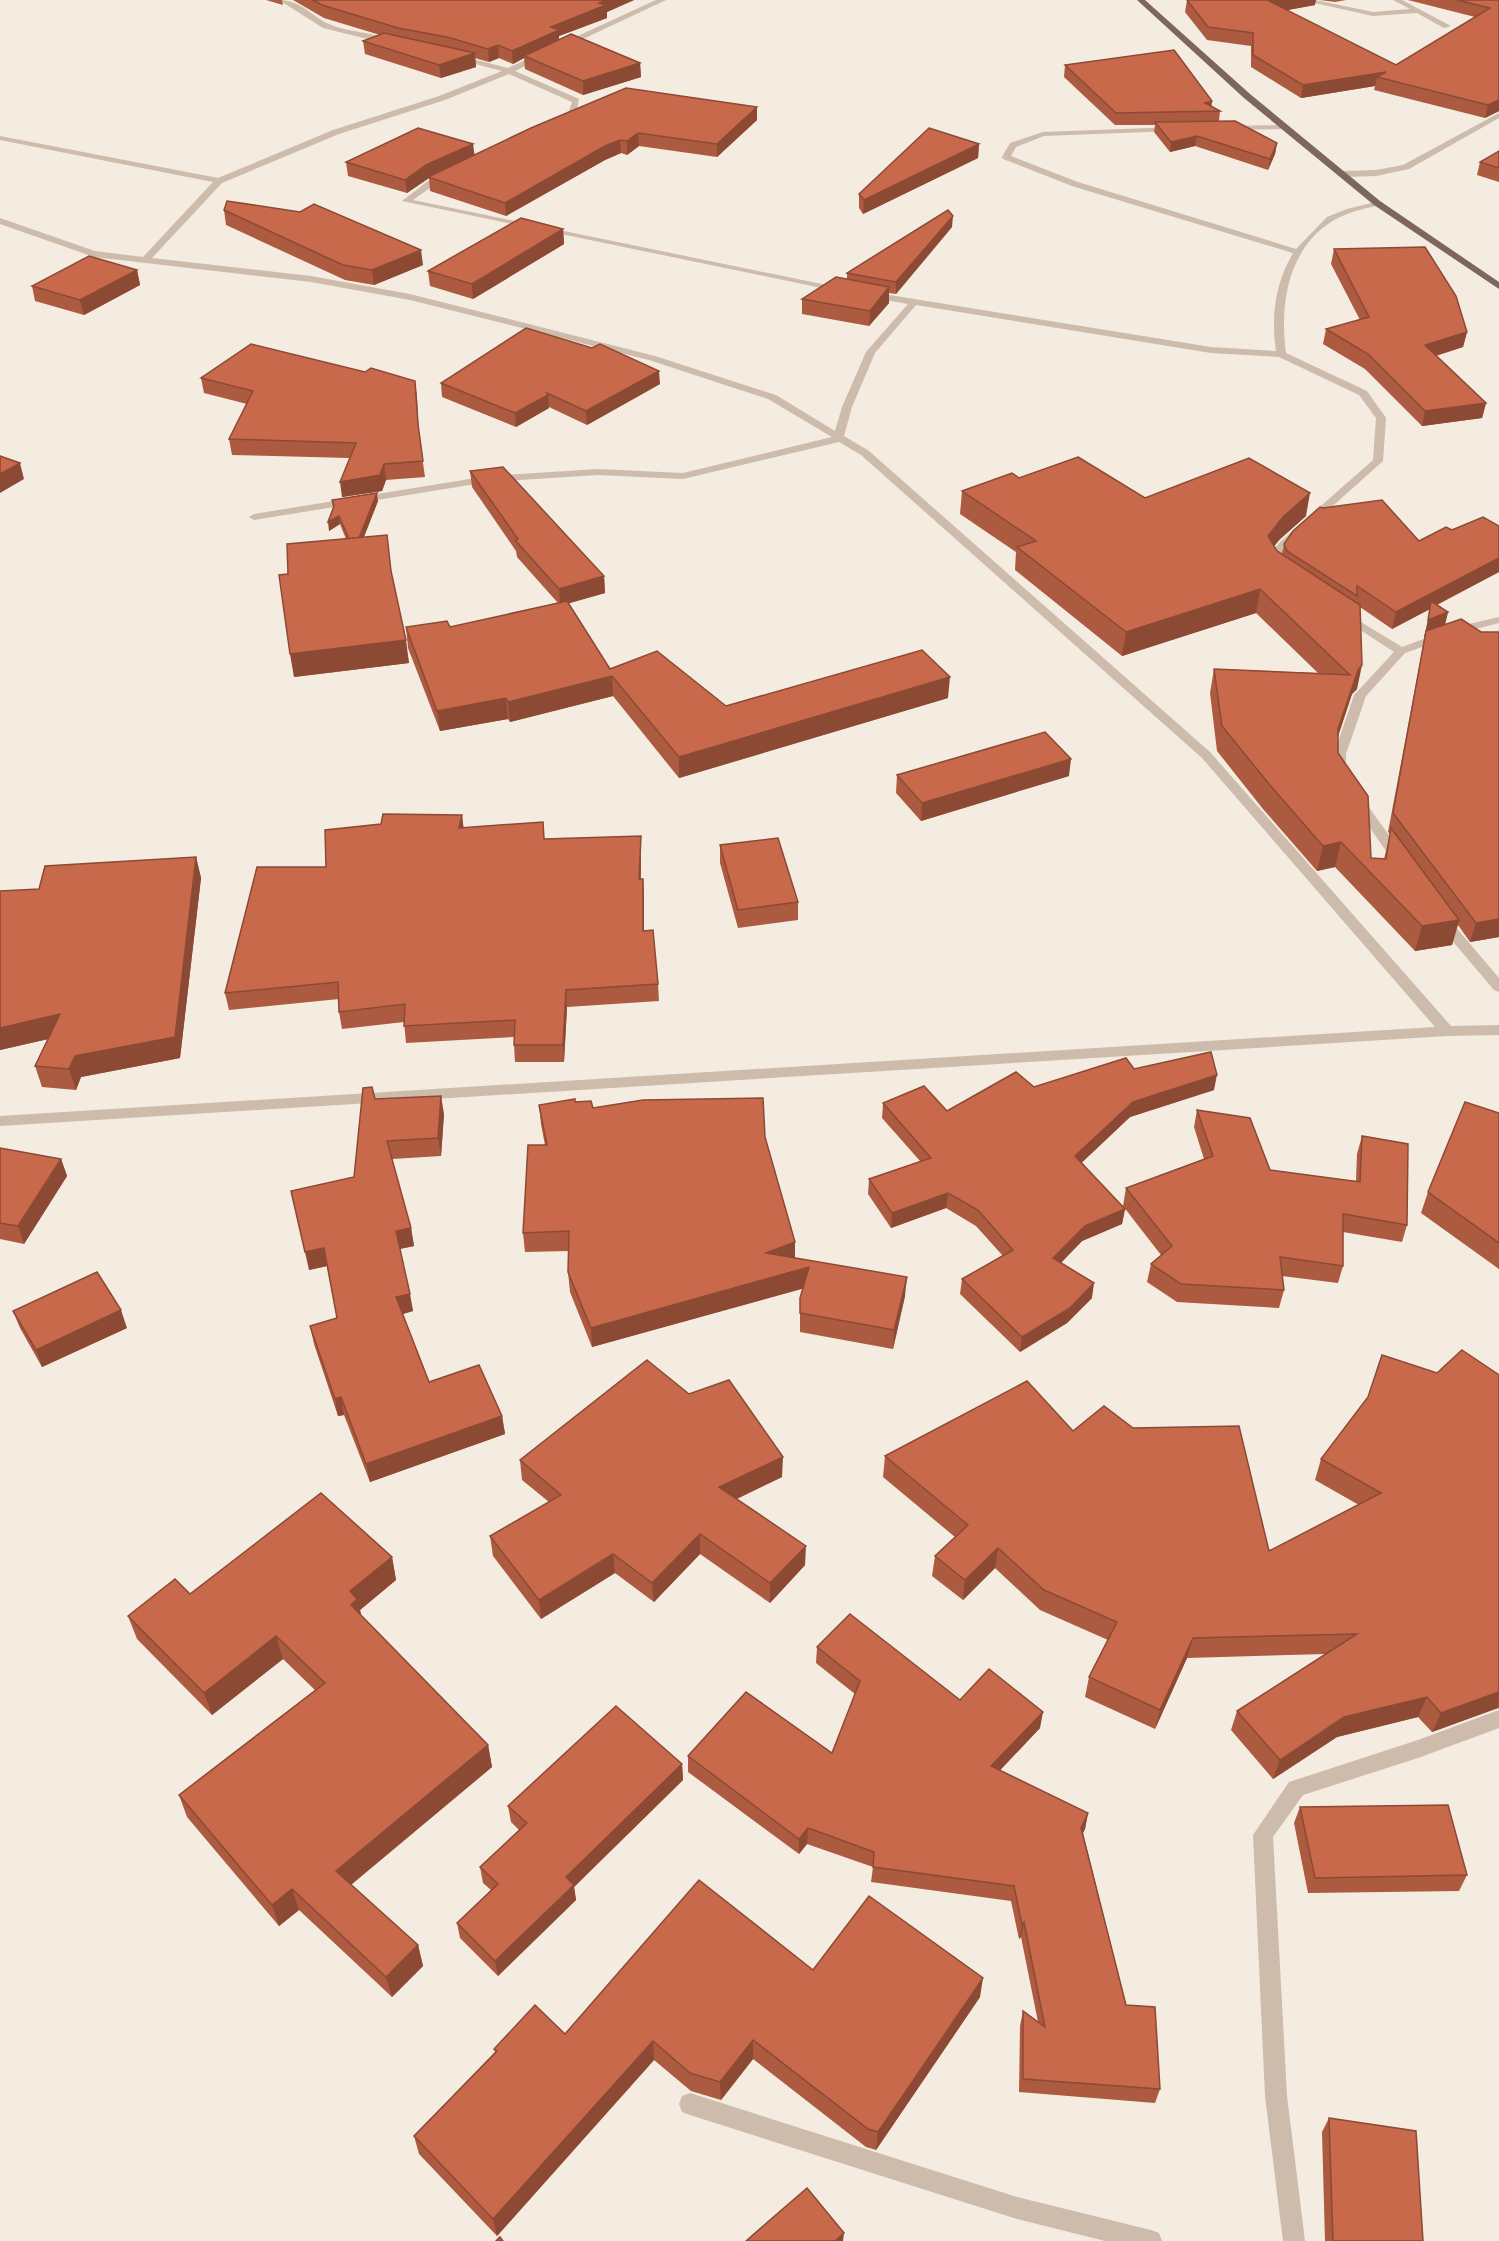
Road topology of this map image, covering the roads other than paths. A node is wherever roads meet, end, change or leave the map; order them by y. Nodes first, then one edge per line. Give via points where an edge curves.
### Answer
1 (283, 0) edge
2 (662, 0) edge
3 (1141, 0) edge
4 (1305, 0) edge
5 (1397, 0) edge
6 (1419, 11) junction
7 (1448, 26) dead end
8 (395, 44) edge
9 (441, 53) edge
10 (509, 71) junction
11 (1499, 115) edge
12 (552, 124) edge
13 (1285, 127) junction
14 (1181, 128) edge
15 (1215, 128) edge
16 (0, 138) edge
17 (461, 170) edge
18 (1342, 174) junction
19 (219, 181) junction
20 (1377, 203) junction
21 (0, 221) edge
22 (1298, 252) junction
23 (146, 260) junction
24 (1499, 286) edge
25 (915, 301) junction
26 (1281, 354) junction
27 (838, 439) junction
28 (254, 517) dead end
29 (1287, 578) edge
30 (1335, 608) edge
31 (1499, 620) edge
32 (1401, 651) junction
33 (1408, 872) edge
34 (1435, 910) edge
35 (1499, 987) edge
36 (1499, 1030) edge
37 (1447, 1031) junction
38 (0, 1121) edge
39 (1499, 1719) edge
40 (690, 2104) dead end
41 (1151, 2241) edge
42 (1294, 2241) edge

1 - 8 street via 326,26
2 - 10 street
3 - 13 main road
4 - 6 street via 1373,14
5 - 6 street
6 - 7 street
9 - 10 street
10 - 12 street via 576,101 573,112
10 - 19 street via 442,98 336,132
11 - 18 street via 1406,166 1376,173
13 - 15 street
13 - 18 main road
14 - 22 street via 1043,134 1013,145 1006,157 1075,184
16 - 19 street
17 - 25 street via 431,183 406,201 868,295
18 - 20 main road
19 - 23 street
20 - 22 street via 1326,222
20 - 24 main road
21 - 23 street via 94,254
22 - 26 street via 1282,280 1277,329
23 - 27 street via 311,279 410,297 652,358 772,397
25 - 26 street via 1211,350
25 - 27 street via 871,352
26 - 29 street via 1363,393 1381,418 1378,461 1284,544 1272,560 1278,572
27 - 28 street via 683,476 598,472 488,479
27 - 37 street via 865,453 914,495 1206,755
30 - 32 street
31 - 32 street via 1460,629
32 - 33 street via 1360,695 1340,754 1340,778
34 - 35 street
36 - 37 street
37 - 38 street
39 - 42 street via 1296,1788 1263,1835 1276,2096
40 - 41 street via 1017,2208

